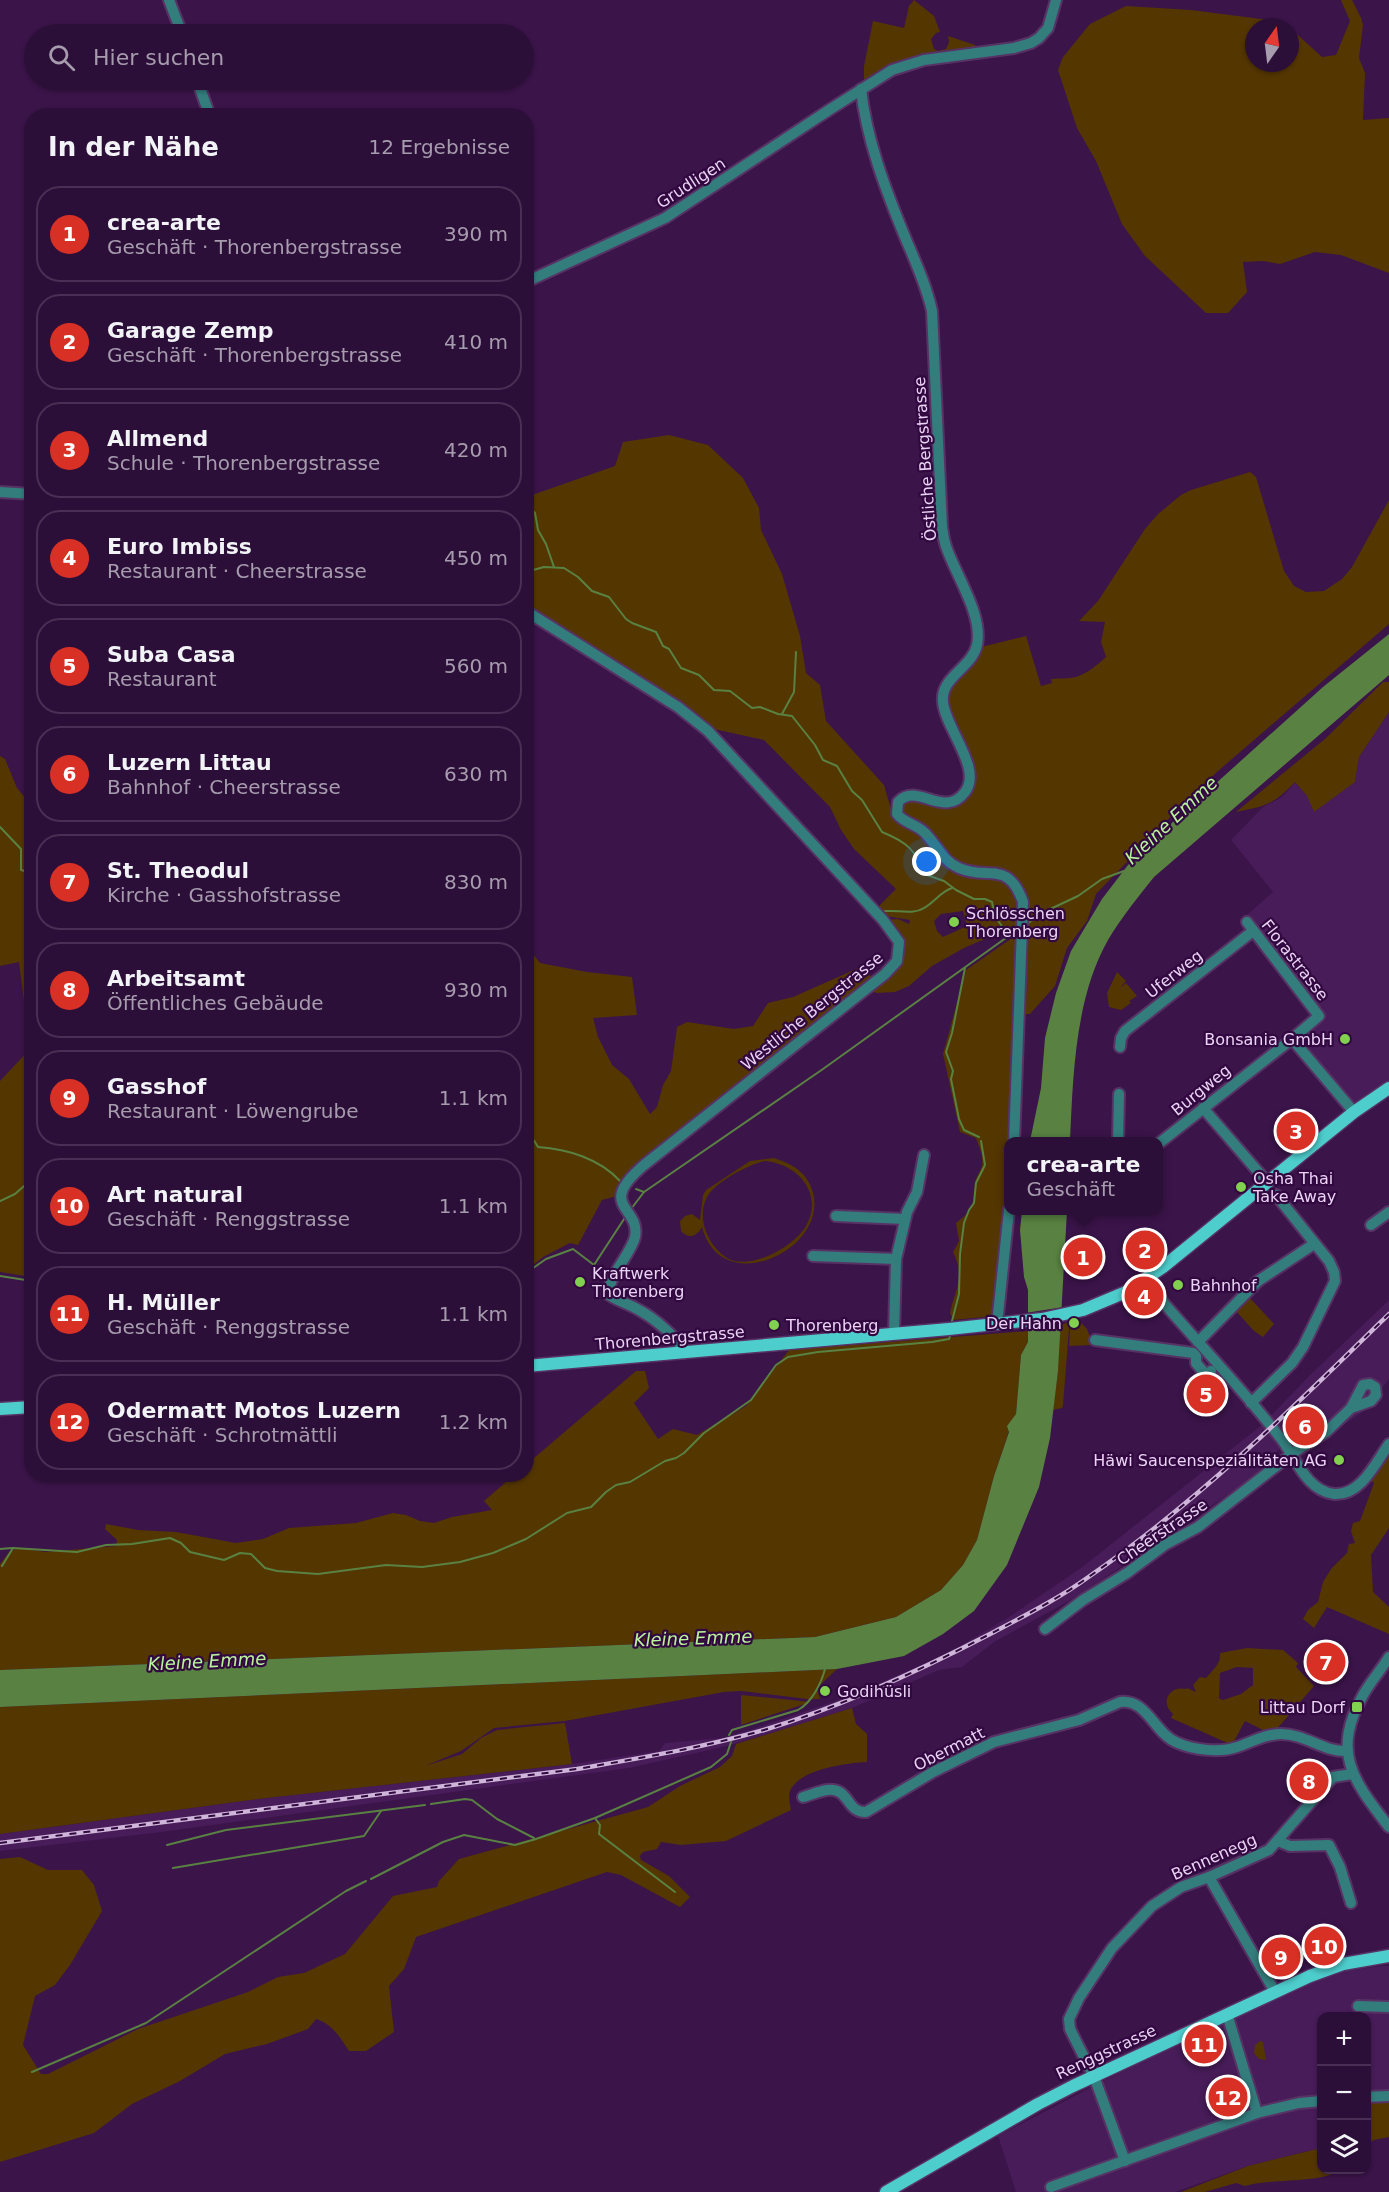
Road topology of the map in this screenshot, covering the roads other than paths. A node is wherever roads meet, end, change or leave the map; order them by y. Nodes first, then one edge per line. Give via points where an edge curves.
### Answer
1 (170, 0) edge
2 (1056, 0) edge
3 (178, 24) edge
4 (861, 89) junction
5 (201, 90) edge
6 (207, 108) edge
7 (534, 278) edge
8 (0, 492) edge
9 (24, 494) edge
10 (534, 616) edge
11 (1250, 926) joint
12 (1319, 1016) joint
13 (1292, 1039) junction
14 (1120, 1047) dead end
15 (1388, 1090) edge
16 (1119, 1094) dead end
17 (1203, 1108) junction
18 (1354, 1113) junction
19 (1014, 1137) edge
20 (1118, 1137) edge
21 (1163, 1140) edge
22 (924, 1155) dead end
23 (1261, 1175) dead end
24 (1276, 1195) dead end
25 (1389, 1212) edge
26 (1009, 1215) edge
27 (836, 1216) dead end
28 (904, 1219) junction
29 (1371, 1225) dead end
30 (1314, 1244) junction
31 (813, 1256) dead end
32 (896, 1259) junction
33 (1144, 1280) junction
34 (998, 1324) junction
35 (894, 1334) junction
36 (1095, 1340) dead end
37 (1198, 1342) junction
38 (683, 1353) junction
39 (534, 1365) edge
40 (1218, 1365) junction
41 (1206, 1375) junction
42 (1194, 1383) dead end
43 (1251, 1403) junction
44 (24, 1408) edge
45 (1351, 1408) dead end
46 (0, 1409) edge
47 (1389, 1444) edge
48 (1292, 1454) junction
49 (1045, 1629) dead end
50 (1389, 1657) edge
51 (1378, 1674) junction
52 (1389, 1678) edge
53 (1347, 1751) junction
54 (1352, 1774) junction
55 (803, 1797) dead end
56 (1389, 1827) edge
57 (1278, 1841) junction
58 (1209, 1877) junction
59 (1351, 1903) dead end
60 (1388, 1956) edge
61 (1275, 1992) junction
62 (1358, 2006) dead end
63 (1389, 2007) edge
64 (1227, 2014) junction
65 (1094, 2076) junction
66 (1389, 2096) edge
67 (1371, 2097) edge
68 (1317, 2101) edge
69 (1257, 2113) junction
70 (1125, 2161) junction
71 (1051, 2187) dead end
72 (886, 2192) edge

1 - 3 street
2 - 4 street, Grudligen via 1048,28 1027,45 916,62 892,70
4 - 7 street, Grudligen via 665,218
4 - 19 street, Östliche Bergstrasse via 888,193 932,311 942,527 977,634 973,655 949,681 942,697 969,768 968,787 950,802 907,795 898,801 897,814 923,831 939,854 960,869 995,873 1010,880 1023,902
5 - 6 street
8 - 9 street
10 - 38 street, Westliche Bergstrasse via 708,730 899,942 897,960 885,974 631,1176 623,1187 621,1202 635,1232 608,1286 609,1295 645,1314 675,1338
11 - 12 street, Florastrasse
11 - 14 street, Uferweg via 1125,1031
12 - 13 street, Burgweg
13 - 17 street, Burgweg
13 - 18 street
15 - 18 main road, Thorenbergstrasse
16 - 20 street
17 - 21 street, Burgweg
17 - 23 street
18 - 33 main road, Thorenbergstrasse
22 - 28 street via 917,1192
24 - 30 street
25 - 29 street
26 - 34 street
27 - 28 street
28 - 32 street
30 - 37 street via 1258,1281
30 - 43 street via 1329,1261 1335,1281 1292,1364
31 - 32 street
32 - 35 street
33 - 34 main road, Thorenbergstrasse via 1105,1302 1070,1314
33 - 37 street
34 - 35 main road, Thorenbergstrasse
35 - 38 main road, Thorenbergstrasse
36 - 41 street via 1193,1353
37 - 40 street
38 - 39 main road, Thorenbergstrasse
40 - 41 street
40 - 43 street
41 - 42 street
43 - 48 street
44 - 46 main road
45 - 48 street, Cheerstrasse via 1326,1432
47 - 48 street via 1362,1482 1338,1494 1315,1486
48 - 49 street, Cheerstrasse via 1198,1527 1166,1544
50 - 51 street
51 - 52 street
51 - 53 street via 1354,1713
53 - 54 street
53 - 55 street, Obermatt via 1335,1752 1283,1734 1235,1748 1198,1749 1168,1739 1133,1702 1120,1702 1078,1720 994,1742 866,1812 858,1812 838,1791
54 - 56 street
54 - 57 street, Bennenegg via 1333,1778
57 - 58 street, Bennenegg via 1264,1852
57 - 59 street, Bennenegg via 1290,1846 1329,1845
58 - 61 street
58 - 65 street, Bennenegg via 1174,1890 1152,1906 1112,1948 1073,2008 1070,2030
60 - 61 main road, Renggstrasse via 1336,1966
61 - 64 main road, Renggstrasse
62 - 63 street
64 - 65 main road, Renggstrasse
64 - 69 street
65 - 70 street, Bennenegg
65 - 72 main road, Renggstrasse
66 - 67 street
68 - 69 street
69 - 70 street
70 - 71 street

